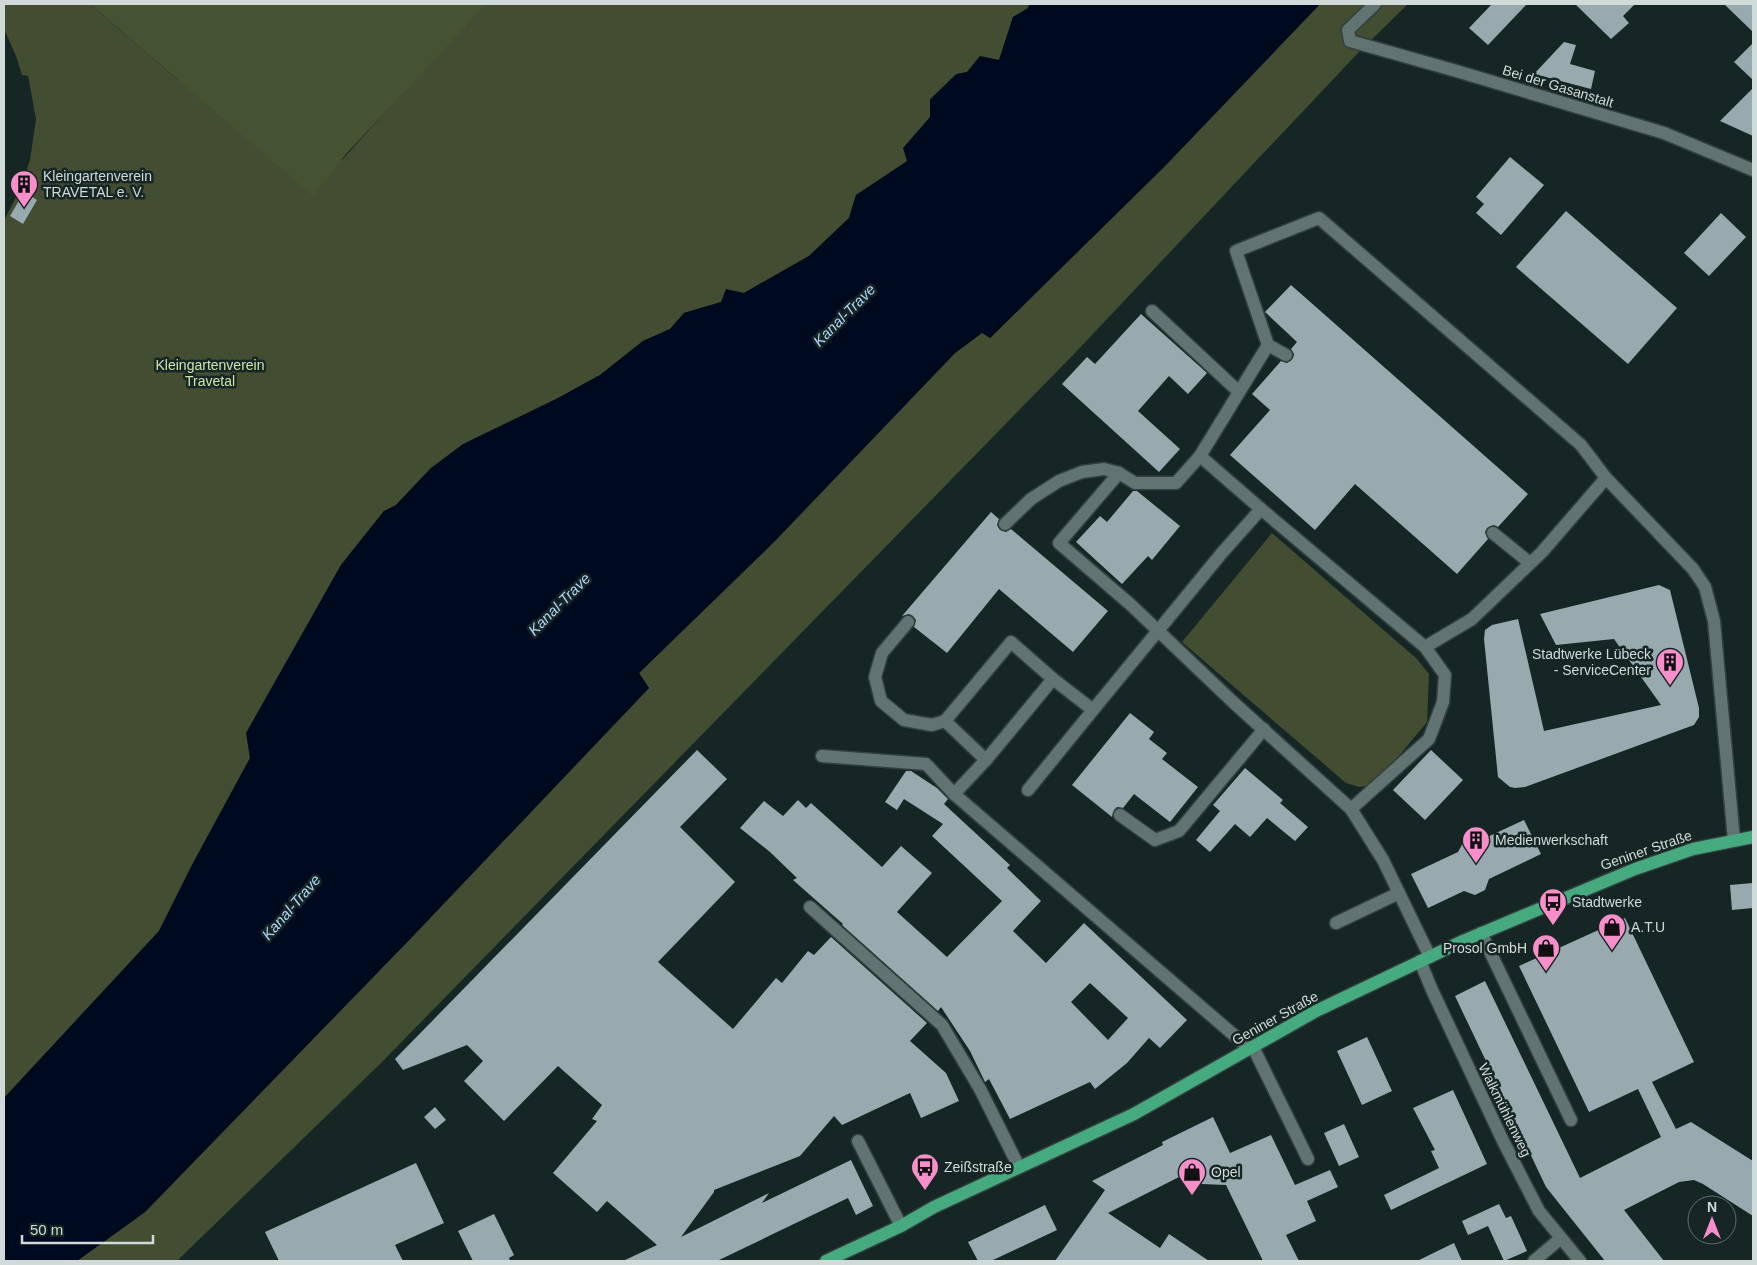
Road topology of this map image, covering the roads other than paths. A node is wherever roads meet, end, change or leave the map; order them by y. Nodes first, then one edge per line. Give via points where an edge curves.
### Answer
1 (1375, 4) edge
2 (1753, 170) edge
3 (1152, 311) dead end
4 (1268, 345) junction
5 (1286, 354) dead end
6 (1239, 392) junction
7 (1200, 456) junction
8 (1119, 473) junction
9 (1606, 478) junction
10 (1261, 509) junction
11 (1006, 524) dead end
12 (1493, 533) dead end
13 (1530, 564) junction
14 (908, 622) dead end
15 (1157, 631) junction
16 (1425, 647) junction
17 (1053, 679) junction
18 (1093, 710) junction
19 (945, 721) junction
20 (1264, 729) junction
21 (822, 756) dead end
22 (986, 760) junction
23 (1028, 790) dead end
24 (954, 794) junction
25 (1351, 809) junction
26 (1120, 815) dead end
27 (1753, 837) edge
28 (1734, 840) junction
29 (1399, 893) junction
30 (810, 907) dead end
31 (1336, 923) dead end
32 (1481, 933) junction
33 (1425, 959) junction
34 (1251, 1048) junction
35 (1571, 1120) dead end
36 (858, 1141) dead end
37 (1308, 1159) dead end
38 (1019, 1167) junction
39 (901, 1226) junction
40 (1561, 1238) junction
41 (826, 1261) edge
42 (1534, 1261) edge
43 (1580, 1261) edge

1 - 2 street, Bei der Gasanstalt via 1348,30 1350,41 1664,133
3 - 6 street
4 - 5 street
4 - 6 street
4 - 9 street via 1236,251 1319,218 1581,445
6 - 7 street
7 - 8 street via 1176,483 1135,483
7 - 10 street
8 - 11 street via 1104,469 1082,472 1059,481 1031,499
8 - 15 street, Walkmühlenweg via 1059,543
9 - 13 street
9 - 28 street via 1693,569 1705,587 1714,621
10 - 15 street
10 - 16 street
12 - 13 street
13 - 16 street via 1472,619
14 - 19 street via 882,653 875,677 881,701 904,720 932,726
15 - 18 street
15 - 20 street, Walkmühlenweg
16 - 25 street via 1445,675 1443,702 1430,739
17 - 18 street
17 - 19 street via 1011,642
17 - 22 street
18 - 23 street
19 - 22 street
20 - 25 street, Walkmühlenweg
20 - 26 street via 1179,831 1155,840
21 - 24 street via 926,764
22 - 24 street
24 - 34 street
25 - 29 street, Walkmühlenweg
27 - 28 main road, Geniner Straße
28 - 32 main road, Geniner Straße via 1634,868
29 - 31 street
29 - 33 street, Walkmühlenweg
30 - 38 street via 942,1025 980,1089
32 - 33 main road, Geniner Straße
32 - 35 street
33 - 34 main road, Geniner Straße via 1316,1011
33 - 40 street, Walkmühlenweg via 1432,990 1502,1141 1539,1211
34 - 37 street
34 - 38 main road, Geniner Straße via 1134,1114
36 - 39 street
38 - 39 main road, Geniner Straße
39 - 41 main road, Geniner Straße
40 - 42 street
40 - 43 street, Walkmühlenweg

